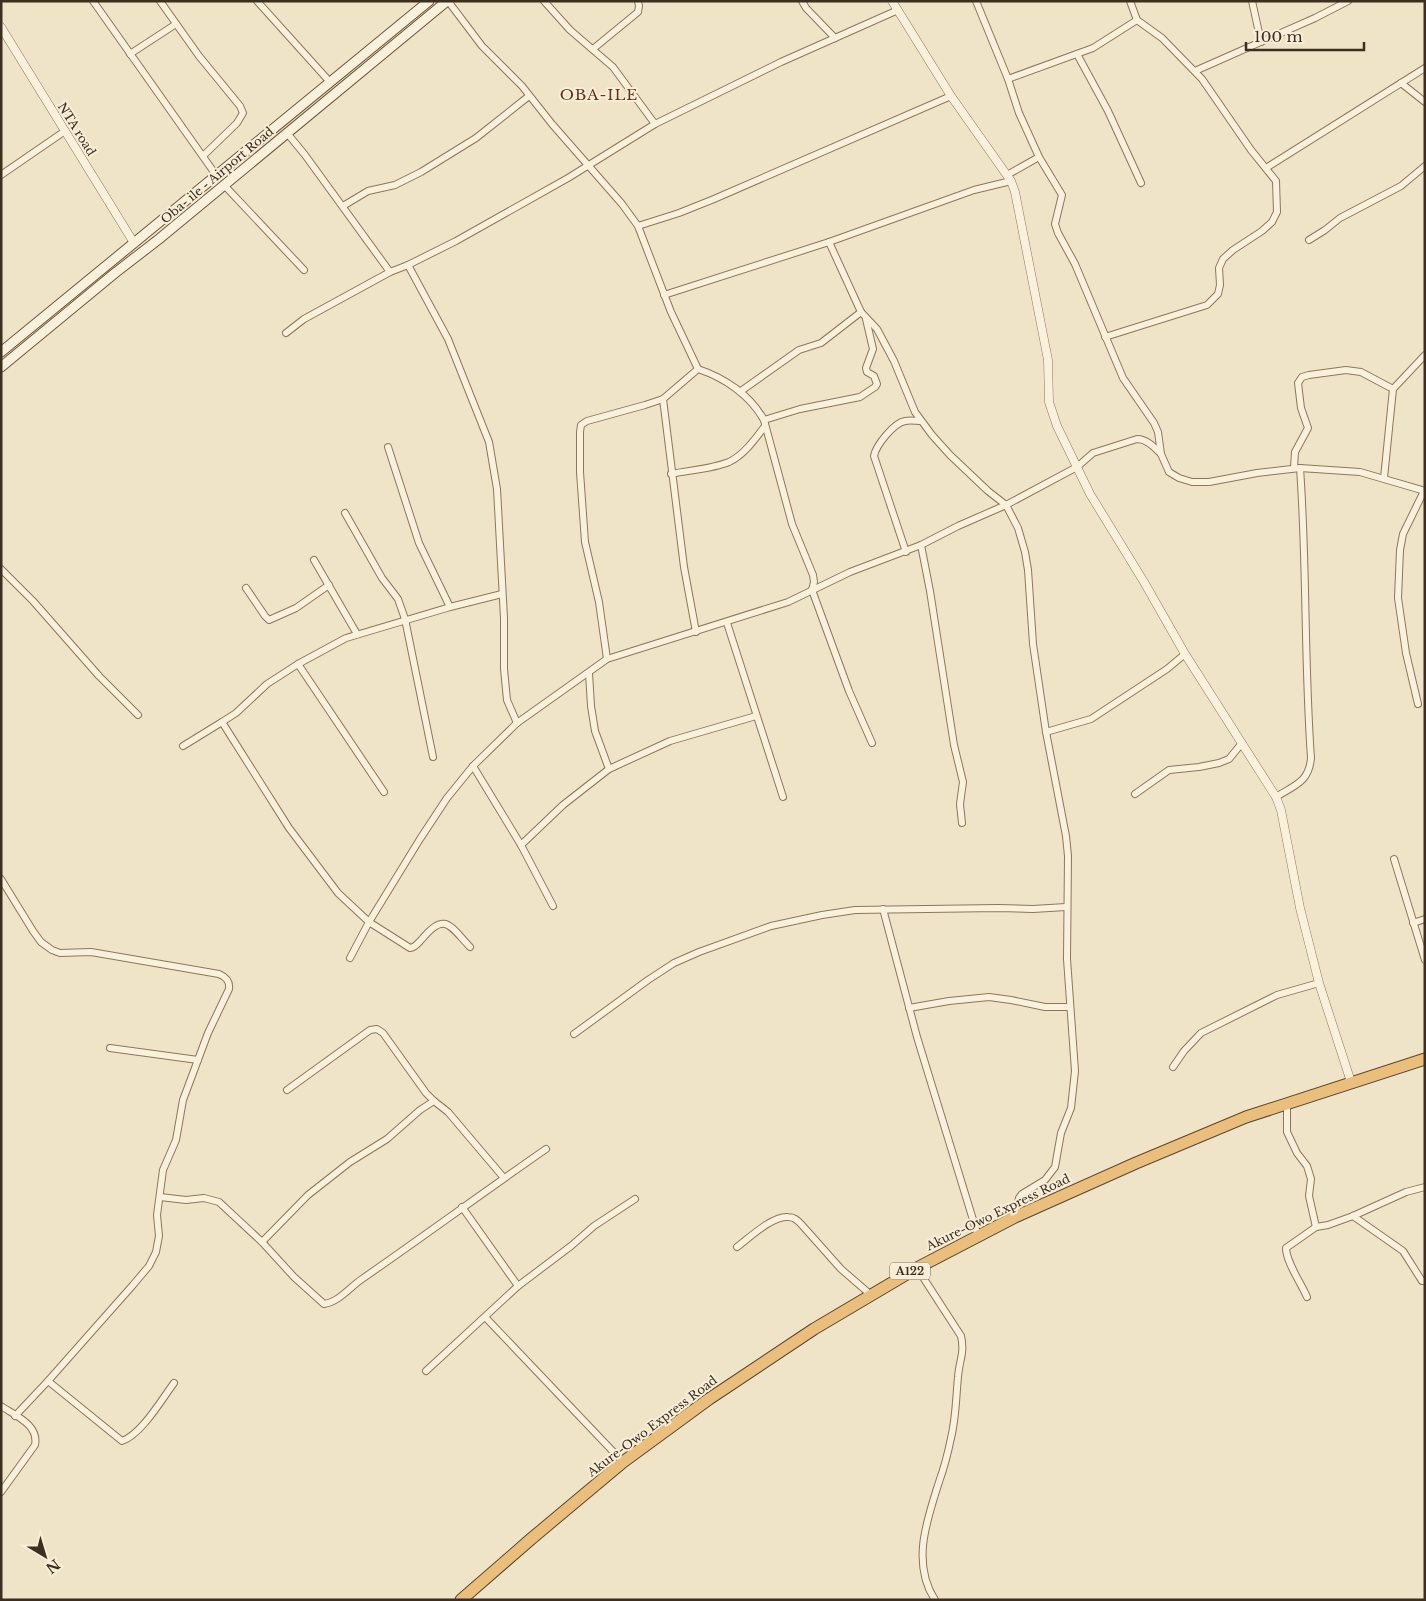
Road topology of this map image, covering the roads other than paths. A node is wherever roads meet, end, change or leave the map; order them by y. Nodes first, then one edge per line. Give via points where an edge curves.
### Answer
1 (93, 1) edge
2 (160, 1) edge
3 (257, 1) edge
4 (429, 1) edge
5 (448, 1) edge
6 (544, 1) edge
7 (638, 1) edge
8 (802, 1) edge
9 (892, 1) edge
10 (976, 1) edge
11 (1130, 1) edge
12 (1252, 1) edge
13 (1347, 2) edge
14 (898, 10) junction
15 (1137, 20) junction
16 (176, 24) junction
17 (1, 27) edge
18 (835, 38) junction
19 (1261, 42) junction
20 (593, 49) junction
21 (130, 54) junction
22 (1077, 54) junction
23 (1425, 68) edge
24 (1195, 72) junction
25 (1008, 79) junction
26 (330, 82) junction
27 (1402, 83) junction
28 (529, 96) junction
29 (951, 96) junction
30 (311, 98) junction
31 (1425, 102) edge
32 (319, 107) junction
33 (655, 124) junction
34 (65, 131) junction
35 (287, 133) junction
36 (202, 156) junction
37 (1039, 157) junction
38 (588, 165) junction
39 (1425, 166) edge
40 (1266, 168) junction
41 (1, 174) edge
42 (216, 175) junction
43 (1009, 178) junction
44 (1141, 183) dead end
45 (224, 185) junction
46 (343, 206) junction
47 (638, 226) junction
48 (151, 229) junction
49 (159, 239) junction
50 (1309, 240) dead end
51 (828, 242) junction
52 (134, 243) junction
53 (408, 265) junction
54 (304, 270) dead end
55 (390, 272) junction
56 (664, 294) junction
57 (861, 312) junction
58 (866, 318) junction
59 (286, 333) dead end
60 (1106, 337) junction
61 (1, 352) edge
62 (1425, 355) edge
63 (1, 366) edge
64 (698, 369) junction
65 (1394, 389) junction
66 (741, 391) junction
67 (663, 398) junction
68 (921, 421) junction
69 (765, 423) junction
70 (388, 447) dead end
71 (1161, 454) junction
72 (1076, 467) junction
73 (1297, 468) junction
74 (671, 474) junction
75 (1384, 478) junction
76 (1424, 491) edge
77 (1006, 505) junction
78 (346, 513) dead end
79 (921, 546) junction
80 (906, 552) junction
81 (314, 560) dead end
82 (1, 569) edge
83 (329, 585) junction
84 (246, 588) dead end
85 (812, 590) junction
86 (502, 594) junction
87 (450, 607) junction
88 (405, 620) junction
89 (727, 623) junction
90 (696, 632) junction
91 (357, 634) junction
92 (1185, 654) junction
93 (607, 660) junction
94 (298, 664) junction
95 (589, 673) junction
96 (1418, 704) dead end
97 (138, 715) dead end
98 (756, 716) junction
99 (222, 722) junction
100 (517, 723) junction
101 (1046, 732) junction
102 (872, 743) dead end
103 (1242, 743) junction
104 (183, 746) dead end
105 (433, 757) dead end
106 (472, 766) junction
107 (609, 769) junction
108 (384, 792) dead end
109 (1135, 794) dead end
110 (783, 797) dead end
111 (1276, 797) junction
112 (962, 823) dead end
113 (521, 845) junction
114 (1394, 859) dead end
115 (1, 879) edge
116 (553, 906) dead end
117 (1066, 907) junction
118 (883, 909) junction
119 (1425, 919) edge
120 (369, 922) junction
121 (1413, 923) junction
122 (470, 947) dead end
123 (350, 958) dead end
124 (1425, 960) edge
125 (1319, 983) junction
126 (1070, 1007) junction
127 (909, 1008) junction
128 (574, 1034) dead end
129 (110, 1048) dead end
130 (1425, 1059) edge
131 (198, 1060) junction
132 (1173, 1067) dead end
133 (1351, 1082) junction
134 (287, 1090) dead end
135 (434, 1101) junction
136 (1287, 1103) junction
137 (546, 1149) dead end
138 (504, 1178) junction
139 (1425, 1187) edge
140 (160, 1197) junction
141 (634, 1199) dead end
142 (462, 1207) junction
143 (1353, 1216) junction
144 (1015, 1217) junction
145 (1316, 1227) junction
146 (978, 1236) junction
147 (262, 1242) junction
148 (737, 1247) dead end
149 (917, 1268) junction
150 (1425, 1281) edge
151 (518, 1286) junction
152 (871, 1295) junction
153 (1307, 1297) dead end
154 (486, 1318) junction
155 (426, 1371) dead end
156 (48, 1381) junction
157 (174, 1383) dead end
158 (1, 1406) edge
159 (15, 1416) junction
160 (623, 1462) junction
161 (1, 1492) edge
162 (461, 1600) edge
163 (935, 1600) edge

1 - 21 street
2 - 16 street
3 - 26 street
4 - 26 main road, Oba- ile - Airport Road
5 - 28 street via 482,46
5 - 32 main road, Oba- ile - Airport Road
6 - 20 street via 570,30
7 - 20 street via 638,12
8 - 18 street
9 - 14 street
10 - 25 street
11 - 15 street
12 - 19 street
13 - 19 street
14 - 18 street
14 - 29 street
15 - 22 street via 1093,48
15 - 24 street via 1162,38
16 - 21 street
16 - 36 street via 243,112 237,123
17 - 34 street, NTA road
18 - 33 street
19 - 24 street
20 - 33 street via 613,67
21 - 36 street
22 - 25 street
22 - 44 street via 1108,110
23 - 27 street
24 - 40 street
25 - 37 street
26 - 30 main road, Oba- ile - Airport Road
27 - 31 street
27 - 40 street
28 - 38 street
28 - 46 street via 476,138 421,172 395,185 368,192
29 - 43 street
29 - 47 street via 714,199
30 - 32 main road
30 - 42 main road, Oba- ile - Airport Road
32 - 35 main road, Oba- ile - Airport Road
33 - 38 street
34 - 41 street
34 - 52 street, NTA road
35 - 45 main road, Oba- ile - Airport Road
35 - 46 street
36 - 42 street
37 - 43 street
37 - 60 street via 1062,194 1055,224 1076,264
38 - 47 street
38 - 53 street via 456,242
39 - 50 street via 1401,186 1340,218
40 - 60 street via 1276,181 1277,212 1262,231 1223,259 1219,268 1218,294 1213,300 1207,305
42 - 48 main road, Oba- ile - Airport Road
43 - 51 street
43 - 72 street via 1019,211 1048,360 1049,402 1056,426
45 - 49 main road, Oba- ile - Airport Road
45 - 54 street
46 - 55 street
47 - 56 street
48 - 49 main road
48 - 52 main road, Oba- ile - Airport Road
49 - 63 main road, Oba- ile - Airport Road
51 - 56 street
51 - 57 street
52 - 61 main road, Oba- ile - Airport Road
53 - 55 street
53 - 86 street via 448,339 489,442 497,489
55 - 59 street via 304,319
56 - 64 street
57 - 58 street
57 - 66 street via 821,343 799,350
58 - 68 street via 880,334 894,360
58 - 69 street via 873,349 866,368 874,376 875,387 860,397 800,409
60 - 71 street via 1123,378 1154,423
62 - 65 street
64 - 66 street
64 - 67 street
65 - 73 street via 1370,375 1354,371 1309,374 1302,378 1298,383 1308,428 1295,452
65 - 75 street
66 - 69 street
67 - 74 street
67 - 93 street via 581,425 580,472 586,542
68 - 77 street via 950,455
68 - 80 street via 905,421 898,425 879,444 874,456
69 - 74 street via 743,452 730,462
69 - 85 street via 792,524 814,582
70 - 87 street via 416,536
71 - 72 street via 1148,442 1137,439 1093,453
71 - 73 street via 1169,472 1192,482
72 - 77 street
72 - 92 street
73 - 75 street via 1360,472
73 - 111 street via 1304,520 1305,643 1311,758 1309,772 1304,779
74 - 90 street
75 - 76 street
76 - 96 street via 1403,534 1398,598
77 - 79 street
77 - 101 street via 1018,528 1025,552 1032,644
78 - 88 street via 382,578 398,599
79 - 80 street
79 - 112 street via 963,782
80 - 85 street via 874,562
81 - 83 street
82 - 97 street
83 - 84 street via 296,608 269,620
83 - 91 street
85 - 89 street via 788,602
85 - 102 street
86 - 87 street
86 - 100 street via 507,700
87 - 88 street
88 - 91 street
88 - 105 street
89 - 90 street
89 - 98 street
90 - 93 street
91 - 94 street
92 - 101 street via 1091,719
92 - 103 street
93 - 95 street
94 - 99 street
94 - 108 street
95 - 100 street
95 - 107 street via 595,731
98 - 107 street via 670,741
98 - 110 street
99 - 104 street
99 - 120 street via 295,835 338,893
100 - 106 street
101 - 117 street via 1066,836
103 - 109 street via 1229,759 1169,770
103 - 111 street
106 - 113 street
106 - 120 street via 441,806
107 - 113 street
111 - 125 street
113 - 116 street
114 - 121 street
115 - 131 street via 33,931 52,950 96,952 219,974 228,980 229,990
117 - 118 street
117 - 126 street
118 - 127 street
118 - 128 street via 855,910 771,926 699,952 648,980
119 - 121 street
120 - 122 street via 410,948 440,923 451,927
120 - 123 street
121 - 124 street
125 - 132 street via 1277,995 1201,1033
125 - 133 street
126 - 127 street via 1044,1007 989,997
126 - 144 street via 1074,1072 1071,1108 1061,1133 1056,1167 1045,1180 1022,1194
127 - 146 street
129 - 131 street
130 - 133 highway, Akure-Owo Express Road / A122
131 - 140 street via 183,1100 176,1140 163,1170
133 - 136 highway, Akure-Owo Express Road / A122
134 - 135 street via 370,1030 377,1029
135 - 138 street via 448,1112
135 - 147 street via 308,1195
136 - 144 highway, Akure-Owo Express Road / A122 via 1218,1128
136 - 145 street via 1287,1132 1311,1179 1309,1196
137 - 138 street
138 - 142 street
139 - 143 street
140 - 147 street via 212,1199
140 - 156 street via 157,1215 159,1236 156,1252 148,1266
141 - 151 street
142 - 147 street via 324,1304
142 - 151 street
143 - 145 street
143 - 150 street via 1403,1251
144 - 146 highway, Akure-Owo Express Road / A122
145 - 153 street via 1286,1248
146 - 149 highway, Akure-Owo Express Road / A122
148 - 152 street via 776,1218 796,1219 840,1269
149 - 152 highway, Akure-Owo Express Road / A122
149 - 163 street via 961,1336 963,1346 952,1436 926,1521 924,1539 925,1580
151 - 154 street
152 - 160 highway, Akure-Owo Express Road / A122 via 709,1399
154 - 155 street
154 - 160 street
156 - 157 street via 122,1441 140,1428
156 - 159 street
158 - 159 street
159 - 161 street via 32,1428 35,1445
160 - 162 highway, Akure-Owo Express Road / A122

